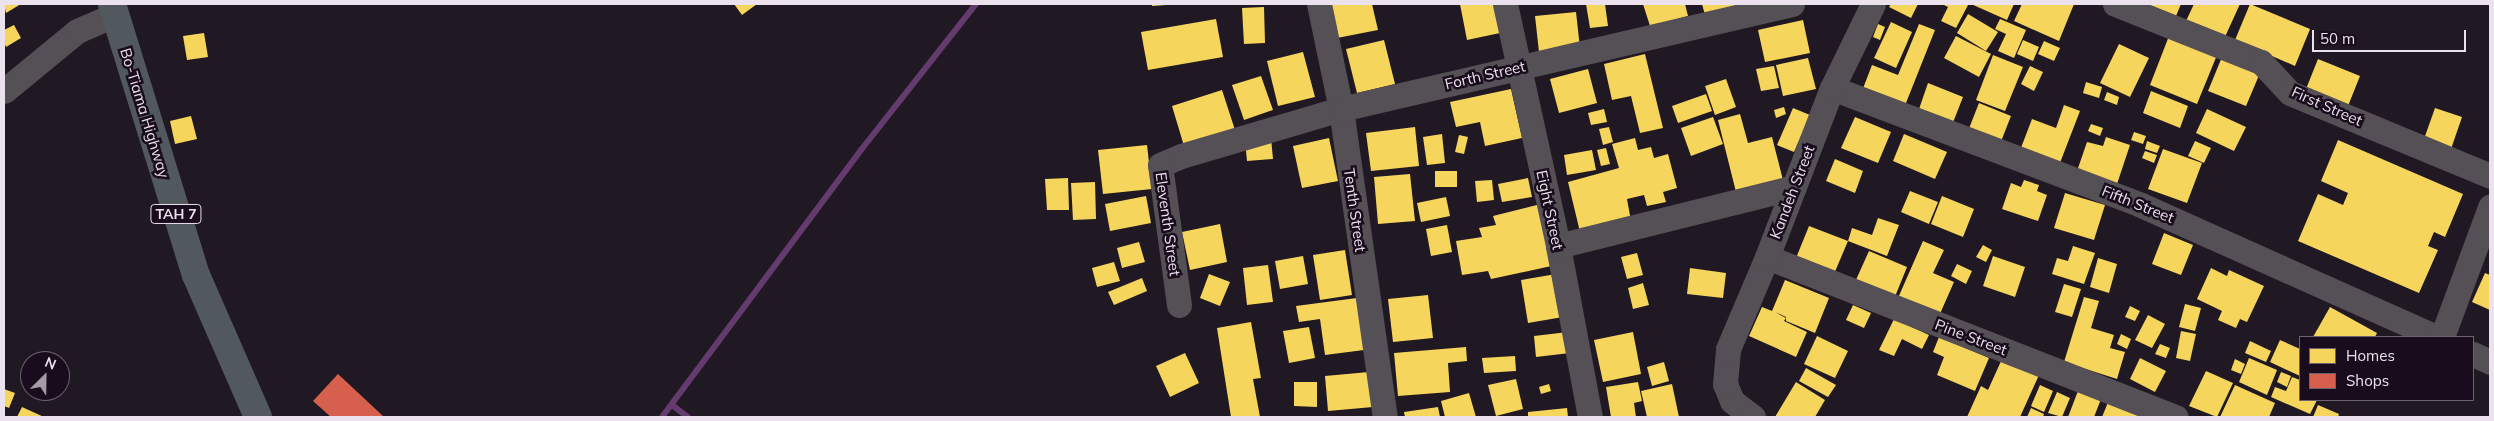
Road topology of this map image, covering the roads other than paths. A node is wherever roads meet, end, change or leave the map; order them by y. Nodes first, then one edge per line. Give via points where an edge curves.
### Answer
1 (1320, 4) edge
2 (1505, 4) edge
3 (1792, 4) edge
4 (1873, 4) edge
5 (2115, 4) edge
6 (113, 9) edge
7 (1518, 67) junction
8 (1832, 88) junction
9 (4, 91) edge
10 (1341, 109) junction
11 (1181, 156) joint
12 (2490, 176) edge
13 (1794, 188) junction
14 (2490, 207) edge
15 (1558, 246) junction
16 (1766, 258) junction
17 (1179, 305) dead end
18 (2434, 336) edge
19 (2442, 336) edge
20 (2474, 354) edge
21 (2490, 362) edge
22 (258, 417) edge
23 (1385, 417) edge
24 (1590, 417) edge
25 (1752, 417) edge
26 (2176, 417) edge

1 - 10 street, Tenth Street
2 - 7 street, Eight Street
3 - 7 street, Forth Street
4 - 8 street, Kandeh Street
5 - 12 street, First Street via 2261,62 2290,93
6 - 9 street via 77,31
6 - 22 highway, Bo-Tiama Highway / TAH 7 via 196,276
7 - 10 street, Forth Street
7 - 15 street, Eight Street
8 - 13 street, Kandeh Street
8 - 18 street, Fifth Street via 2142,205
10 - 11 street, Forth Street
10 - 23 street, Tenth Street
11 - 17 street, Eleventh Street via 1160,165
13 - 15 street
13 - 16 street, Kandeh Street
14 - 19 street
15 - 24 street, Eight Street
16 - 25 street, Kandeh Street via 1728,349 1725,384 1732,401
16 - 26 street, Pine Street
20 - 21 street

